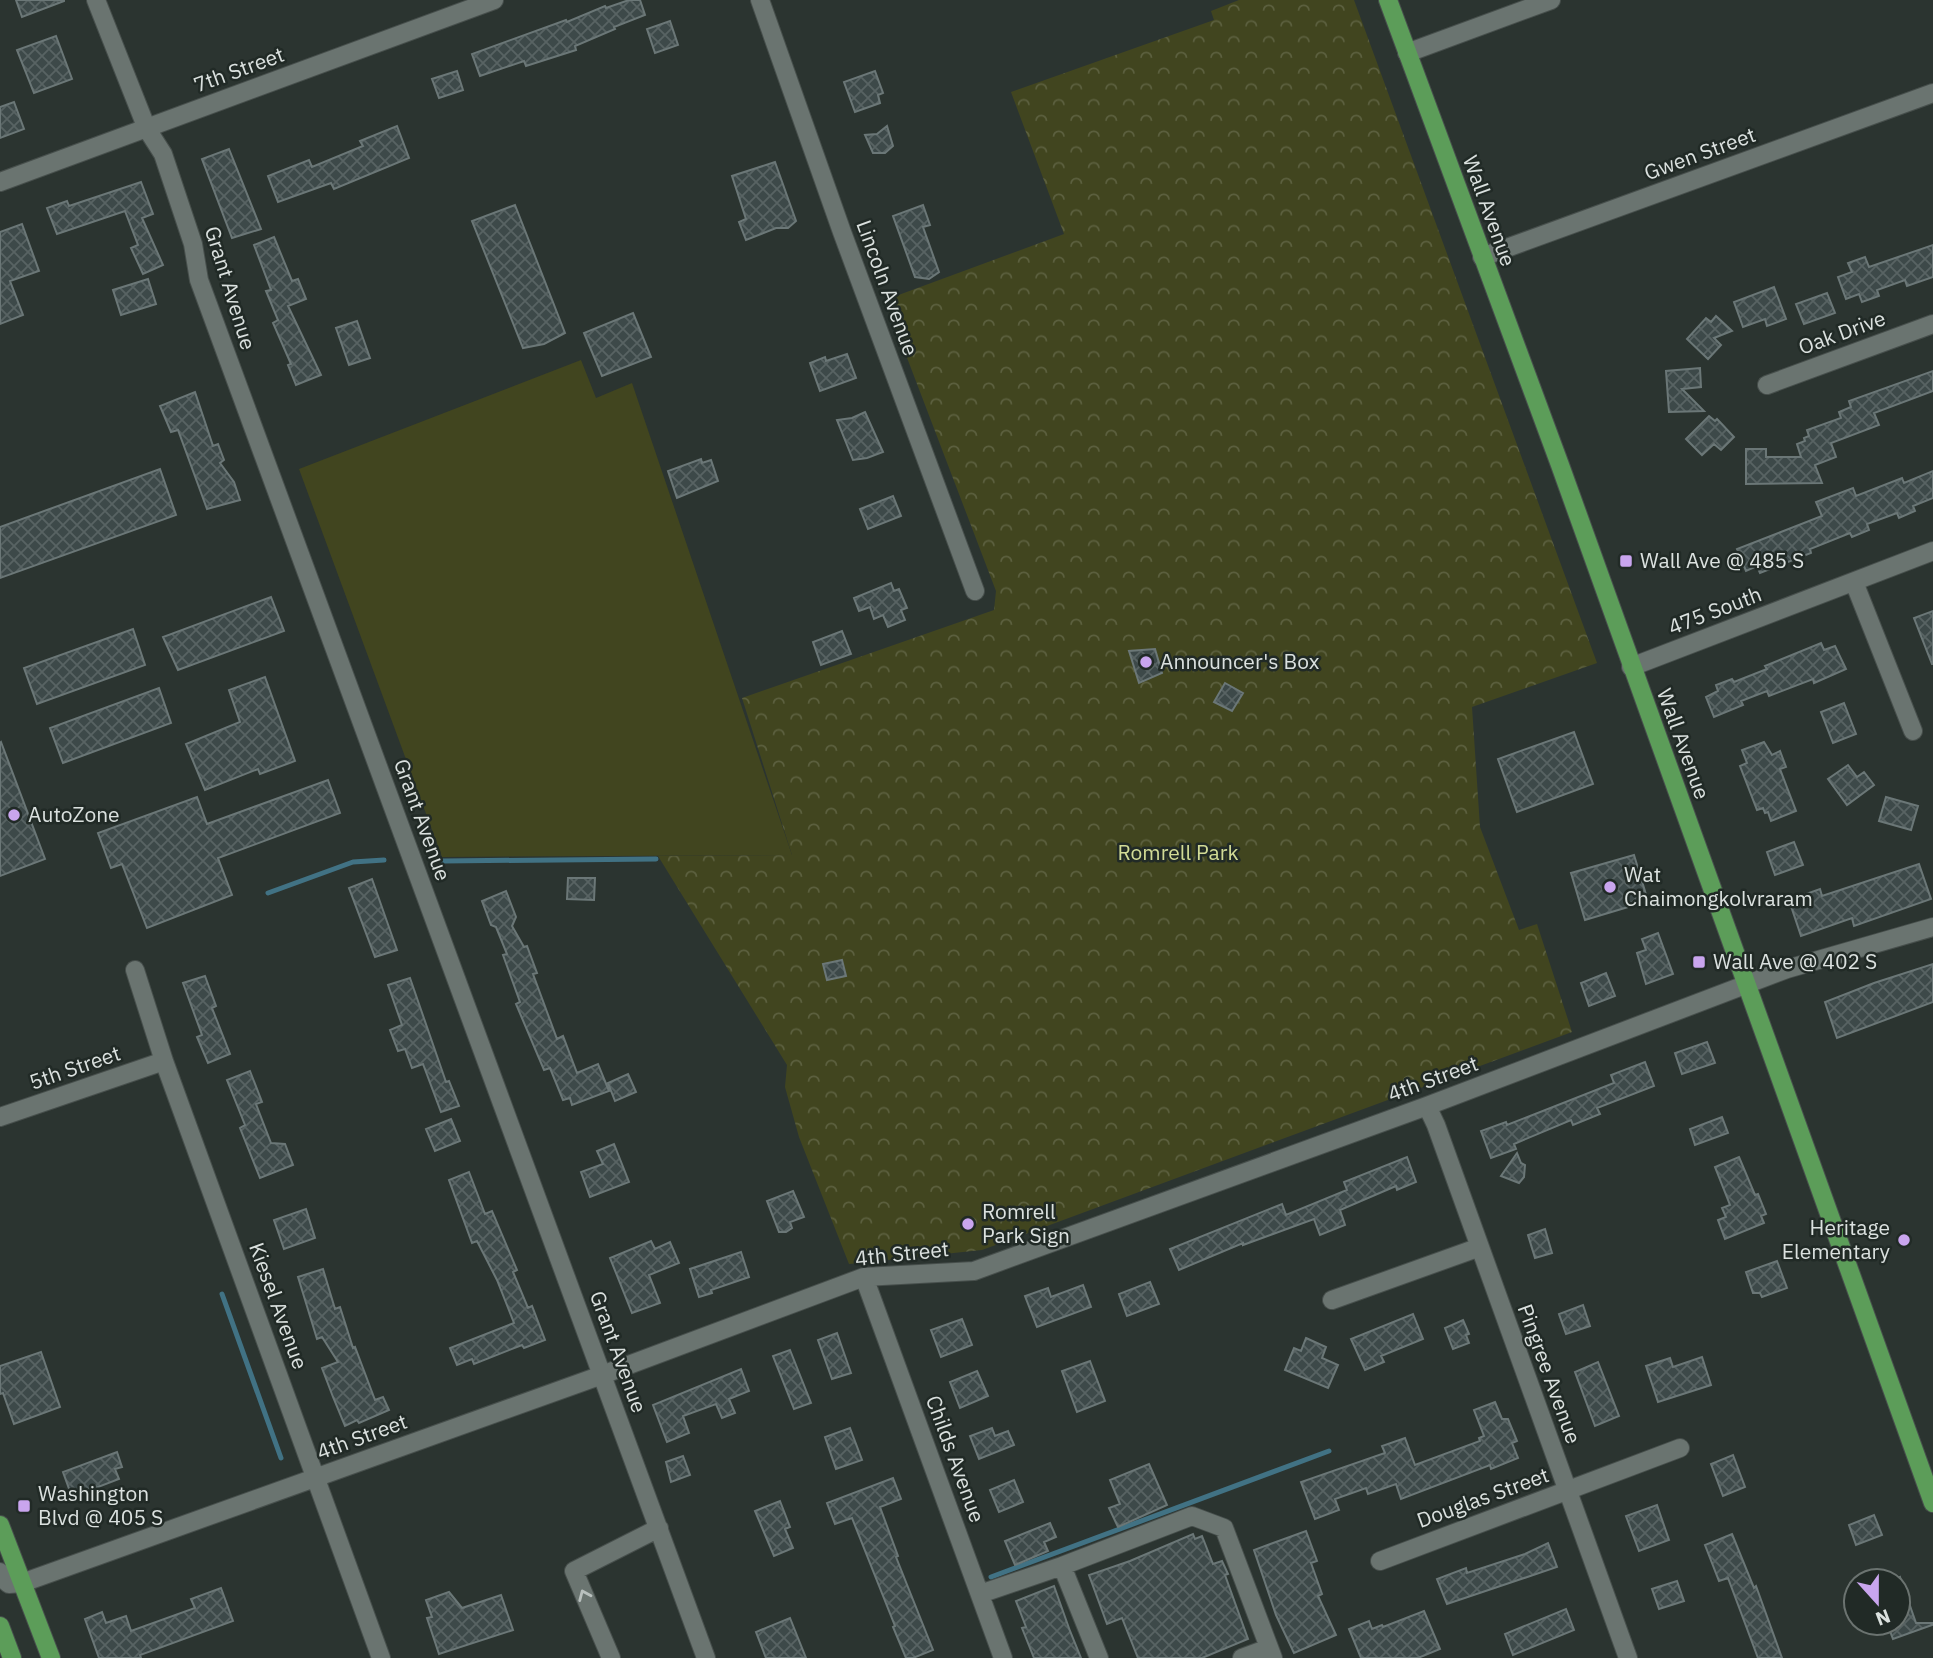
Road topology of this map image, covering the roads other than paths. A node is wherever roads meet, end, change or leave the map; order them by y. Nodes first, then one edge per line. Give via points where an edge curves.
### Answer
1 (96, 0) edge
2 (494, 0) edge
3 (760, 0) edge
4 (1388, 0) edge
5 (1551, 0) edge
6 (1407, 52) junction
7 (1933, 93) edge
8 (147, 129) junction
9 (0, 182) edge
10 (1482, 257) junction
11 (1933, 324) edge
12 (1767, 385) dead end
13 (1933, 551) edge
14 (1854, 582) junction
15 (975, 591) dead end
16 (1631, 667) junction
17 (1913, 731) dead end
18 (1933, 927) edge
19 (135, 970) dead end
20 (1747, 984) junction
21 (164, 1061) junction
22 (1427, 1106) junction
23 (0, 1117) edge
24 (1480, 1247) junction
25 (864, 1277) junction
26 (1332, 1300) dead end
27 (602, 1374) junction
28 (1681, 1448) dead end
29 (317, 1477) junction
30 (1567, 1491) junction
31 (1933, 1503) edge
32 (0, 1525) edge
33 (659, 1528) junction
34 (1380, 1561) dead end
35 (1062, 1566) junction
36 (0, 1572) edge
37 (22, 1583) junction
38 (980, 1594) junction
39 (0, 1626) edge
40 (1271, 1653) edge
41 (12, 1658) edge
42 (51, 1658) edge
43 (381, 1658) edge
44 (611, 1658) edge
45 (706, 1658) edge
46 (1003, 1658) edge
47 (1099, 1658) edge
48 (1242, 1658) edge
49 (1627, 1658) edge

1 - 8 street, Grant Avenue
2 - 8 street, 7th Street
3 - 15 street, Lincoln Avenue
4 - 6 main road, Wall Avenue
5 - 6 street
6 - 10 main road, Wall Avenue
7 - 10 street, Gwen Street
8 - 9 street, 7th Street
8 - 27 street, Grant Avenue via 163,154 204,293
10 - 16 main road, Wall Avenue
11 - 12 street, Oak Drive
13 - 14 street, 475 South
14 - 16 street, 475 South
14 - 17 street
16 - 20 main road, Wall Avenue
18 - 20 street, 4th Street
19 - 21 street, Kiesel Avenue
20 - 22 street, 4th Street
20 - 31 main road, Wall Avenue
21 - 23 street, 5th Street
21 - 29 street, Kiesel Avenue
22 - 24 street, Pingree Avenue
22 - 25 street, 4th Street via 974,1271
24 - 26 street
24 - 30 street, Pingree Avenue
25 - 27 street, 4th Street
25 - 38 street, Childs Avenue
27 - 29 street, 4th Street
27 - 33 street, Grant Avenue
28 - 30 street, Douglas Street
29 - 37 street, 4th Street
29 - 43 street, Kiesel Avenue
30 - 34 street, Douglas Street
30 - 49 street, Pingree Avenue
32 - 37 main road
44 -> 33 street via 574,1571
33 - 45 street, Grant Avenue
35 - 38 street
35 - 40 street via 1192,1516 1224,1528
35 - 47 street
36 - 37 street via 9,1584
37 - 42 main road
38 - 46 street, Childs Avenue
39 - 41 main road
40 - 48 street

